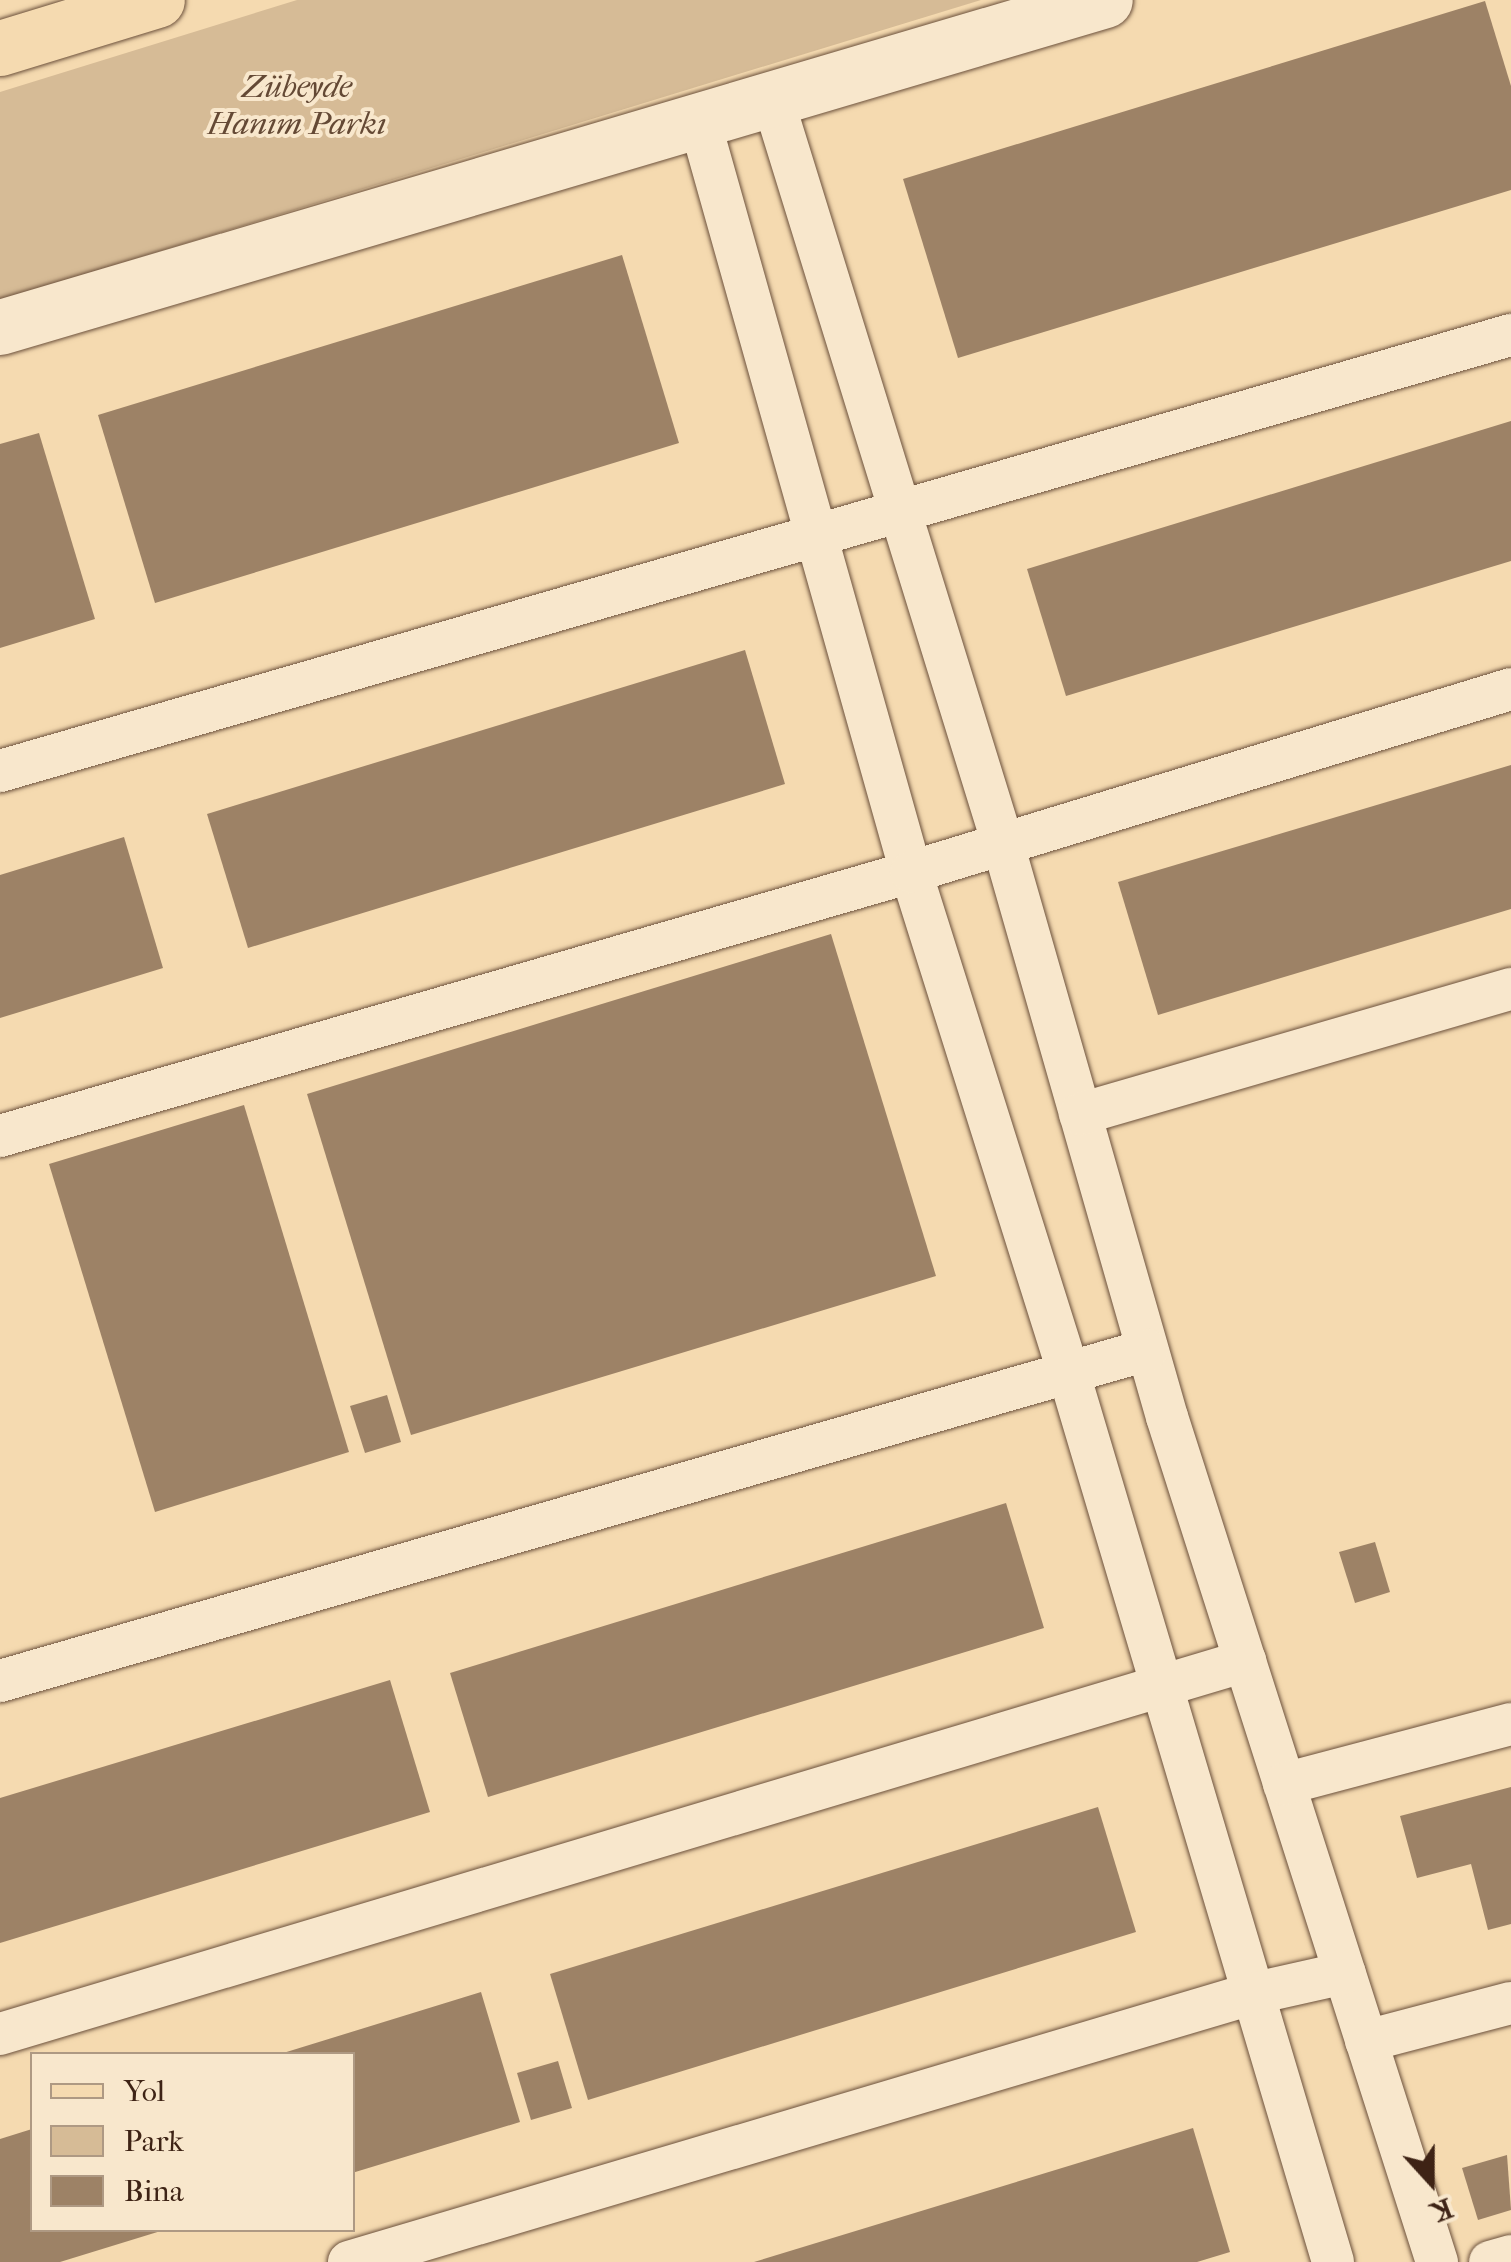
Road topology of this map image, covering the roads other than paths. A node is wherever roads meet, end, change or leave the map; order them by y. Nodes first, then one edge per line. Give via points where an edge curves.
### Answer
1 (157, 0) edge
2 (1105, 0) edge
3 (0, 48) edge
4 (772, 97) junction
5 (700, 118) junction
6 (0, 327) edge
7 (1511, 334) edge
8 (901, 514) junction
9 (816, 536) junction
10 (1511, 689) edge
11 (0, 771) edge
12 (1004, 844) junction
13 (911, 872) junction
14 (1511, 989) edge
15 (1080, 1114) junction
16 (0, 1136) edge
17 (1148, 1350) junction
18 (1069, 1374) junction
19 (1245, 1661) junction
20 (0, 1681) edge
21 (1162, 1687) junction
22 (1511, 1724) edge
23 (1284, 1784) junction
24 (1345, 1973) junction
25 (1252, 1994) junction
26 (1511, 2003) edge
27 (0, 2034) edge
28 (1366, 2040) junction
29 (1511, 2256) edge
30 (349, 2262) edge
31 (1333, 2262) edge
32 (1437, 2262) edge
33 (1490, 2262) edge

1 - 3 main road
2 - 4 street
4 - 5 street
4 - 8 street
5 - 6 street
5 - 9 street
7 - 8 street
8 - 9 street
8 - 12 street
9 - 11 street
9 - 13 street
10 - 12 street
12 - 13 street
12 - 15 street
13 - 16 street
13 - 18 street
14 - 15 street
15 - 17 street
17 - 18 street
17 - 19 street
18 - 20 street
18 - 21 street
19 - 21 street
19 - 23 street
21 - 25 street
21 - 27 street
22 - 23 street
23 - 24 street
24 - 25 street
24 - 28 street
25 - 30 street
25 - 31 street
26 - 28 street
28 - 32 street
29 - 33 street

